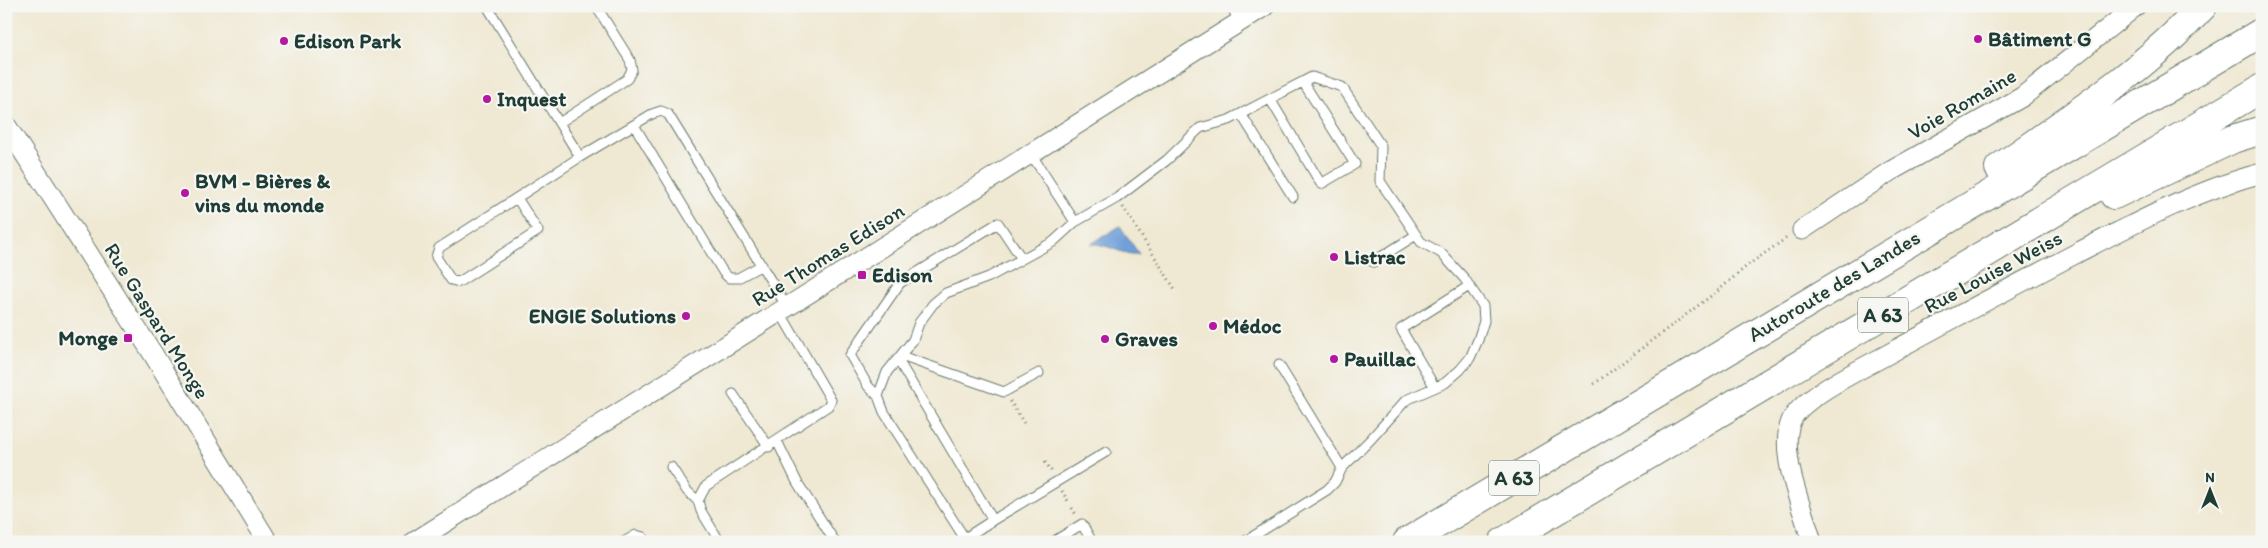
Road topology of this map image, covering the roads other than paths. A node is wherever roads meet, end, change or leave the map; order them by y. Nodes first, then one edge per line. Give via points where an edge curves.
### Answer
1 (487, 6) edge
2 (596, 6) edge
3 (1266, 6) edge
4 (2136, 6) edge
5 (2203, 6) edge
6 (1235, 14) edge
7 (2262, 32) edge
8 (1303, 82) junction
9 (2262, 88) edge
10 (1270, 99) junction
11 (1241, 114) junction
12 (559, 123) junction
13 (6, 125) edge
14 (634, 125) junction
15 (2262, 130) edge
16 (1031, 154) junction
17 (580, 158) junction
18 (2262, 173) edge
19 (1293, 197) dead end
20 (517, 198) junction
21 (1075, 222) junction
22 (1802, 230) road end
23 (1416, 234) junction
24 (1022, 259) junction
25 (1373, 262) dead end
26 (762, 265) junction
27 (1470, 286) junction
28 (784, 309) junction
29 (899, 358) junction
30 (1279, 365) dead end
31 (1039, 373) dead end
32 (1434, 386) junction
33 (733, 394) dead end
34 (1749, 395) junction
35 (878, 396) junction
36 (777, 441) junction
37 (769, 447) junction
38 (1106, 452) dead end
39 (1550, 456) junction
40 (671, 467) dead end
41 (1342, 468) junction
42 (698, 501) junction
43 (993, 520) junction
44 (966, 540) edge
45 (268, 542) edge
46 (414, 542) edge
47 (624, 542) edge
48 (645, 542) edge
49 (720, 542) edge
50 (835, 542) edge
51 (1053, 542) edge
52 (1092, 542) edge
53 (1244, 542) edge
54 (1407, 542) edge
55 (1503, 542) edge
56 (1812, 542) edge

1 - 12 lane
2 - 12 lane via 630,60 632,70 627,79
3 - 6 street, Rue Thomas Edison
4 - 22 street, Voie Romaine via 2022,97 1890,172
5 - 39 highway via 2163,46 2113,86 1983,180 1653,383
6 - 16 street, Rue Thomas Edison
7 - 39 highway, Autoroute des Landes / A 63
8 - 10 lane
8 - 10 lane via 1354,164 1321,184
8 - 23 lane via 1312,77 1342,87 1381,146 1380,181
9 - 34 highway, A 63
10 - 11 lane
11 - 19 lane
11 - 21 lane via 1200,128 1167,160 1117,198
12 - 17 lane
13 - 45 street, Rue Gaspard Monge
14 - 17 lane
14 - 26 lane via 661,111 668,114
14 - 26 lane via 723,272 729,278 738,278
15 - 34 highway via 2232,139 2108,198 1862,337
16 - 21 lane
16 - 28 street, Rue Thomas Edison
17 - 20 lane
18 - 56 street, Rue Louise Weiss via 2186,200 2114,234 1968,310 1802,406 1792,419 1787,448
20 - 20 lane via 439,248 436,257 450,280 459,282 538,231
21 - 24 lane via 1053,242
23 - 25 lane
23 - 27 lane via 1421,242 1440,253
24 - 29 lane via 946,293 919,323
24 - 35 lane via 998,223 900,283 850,355 868,386
26 - 28 lane
27 - 32 lane via 1483,306 1484,321 1478,340 1460,370 1445,383
27 - 32 lane via 1401,329
28 - 36 lane via 831,400 828,406
28 - 46 street, Rue Thomas Edison
29 - 31 lane via 1004,392
29 - 35 lane via 887,372
29 - 43 lane
30 - 41 lane
32 - 41 lane via 1406,400
33 - 37 lane
34 - 55 highway, A 63
35 - 44 lane via 884,412
36 - 37 lane
36 - 50 lane via 797,482
37 - 42 lane via 706,486
38 - 43 lane
39 - 54 highway, Autoroute des Landes / A 63
40 - 42 lane
41 - 53 lane via 1327,490
42 - 49 lane
43 - 44 lane
47 - 48 lane via 636,535
51 - 52 lane via 1082,524

